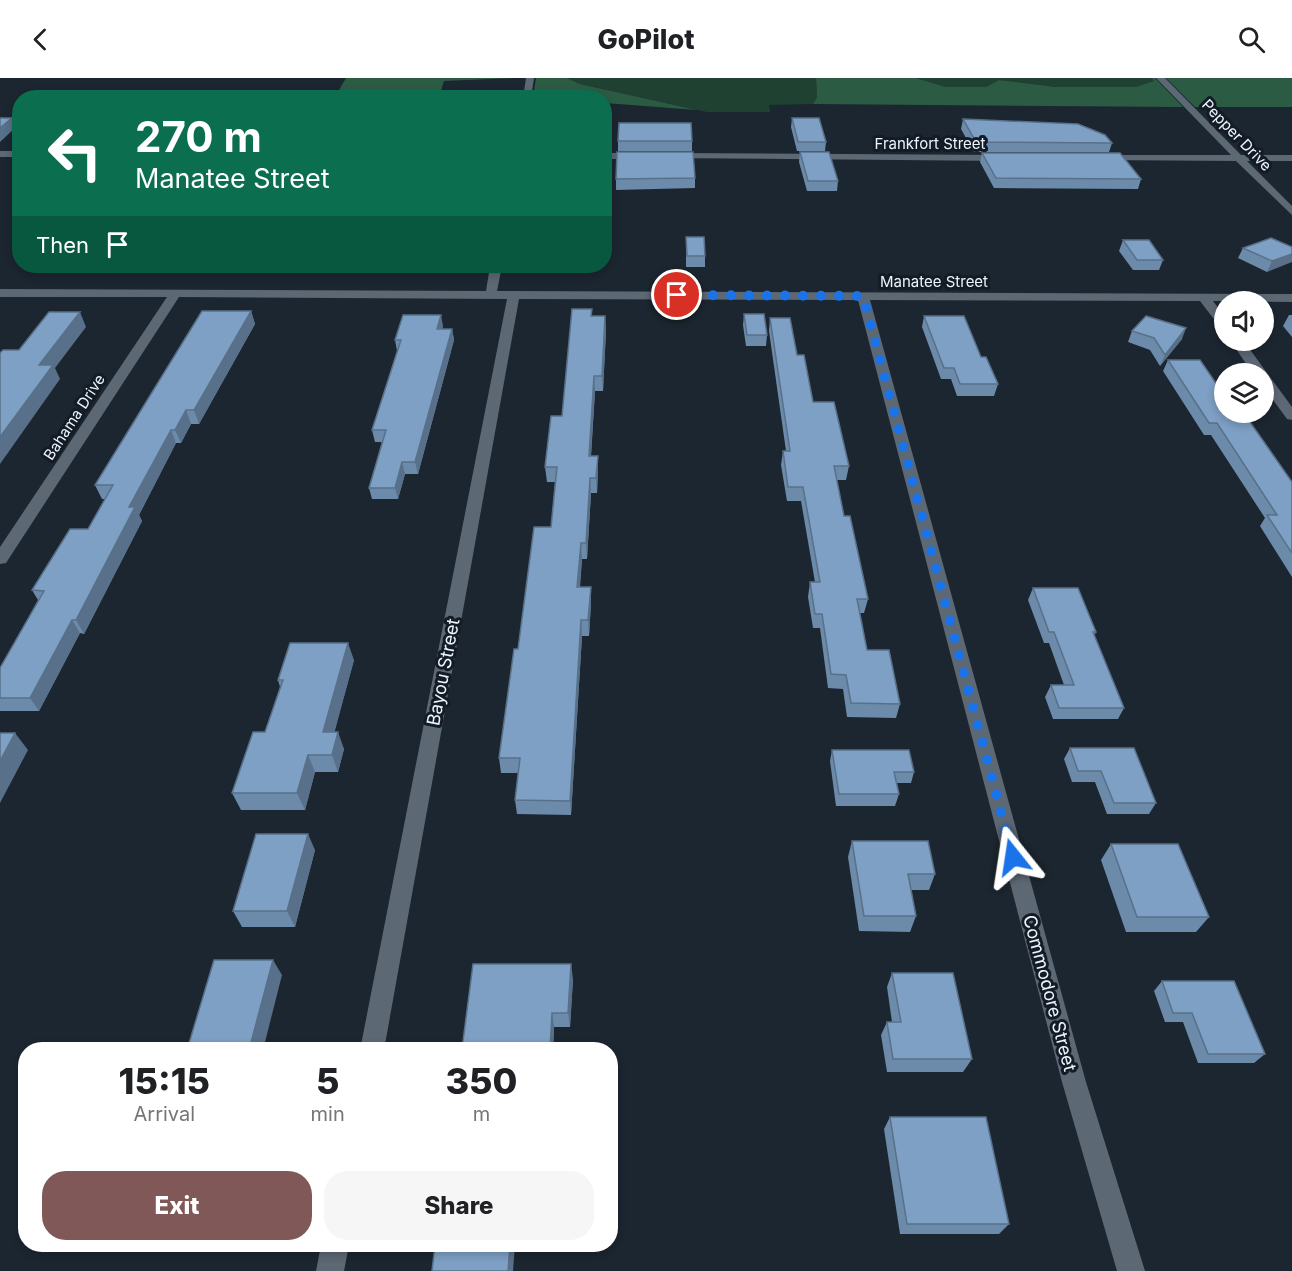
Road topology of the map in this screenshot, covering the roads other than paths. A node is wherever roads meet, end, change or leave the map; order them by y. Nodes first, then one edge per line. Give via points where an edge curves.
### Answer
1 (1160, 78) edge
2 (612, 156) edge
3 (649, 156) edge
4 (660, 156) edge
5 (1020, 158) edge
6 (1090, 158) edge
7 (1239, 158) junction
8 (1292, 158) edge
9 (1292, 212) edge
10 (495, 273) edge
11 (0, 293) edge
12 (175, 294) junction
13 (491, 294) junction
14 (514, 294) junction
15 (863, 296) junction
16 (1204, 298) junction
17 (1292, 298) edge
18 (1214, 311) edge
19 (1274, 391) edge
20 (1292, 416) edge
21 (0, 558) edge
22 (374, 1042) edge
23 (334, 1252) edge
24 (330, 1271) edge
25 (1131, 1271) edge

1 - 7 street, Pepper Drive
2 - 3 street
4 - 5 street, Frankfort Street
6 - 7 street
7 - 8 street
7 - 9 street, Pepper Drive
10 - 13 street
11 - 12 street, Manatee Street
12 - 13 street, Manatee Street
12 - 21 street, Bahama Drive
13 - 14 street, Manatee Street
14 - 15 street, Manatee Street
14 - 22 street, Bayou Street
15 - 16 street, Manatee Street
15 - 25 street, Commodore Street via 1074,1082
16 - 17 street, Manatee Street
16 - 18 street
19 - 20 street
23 - 24 street

